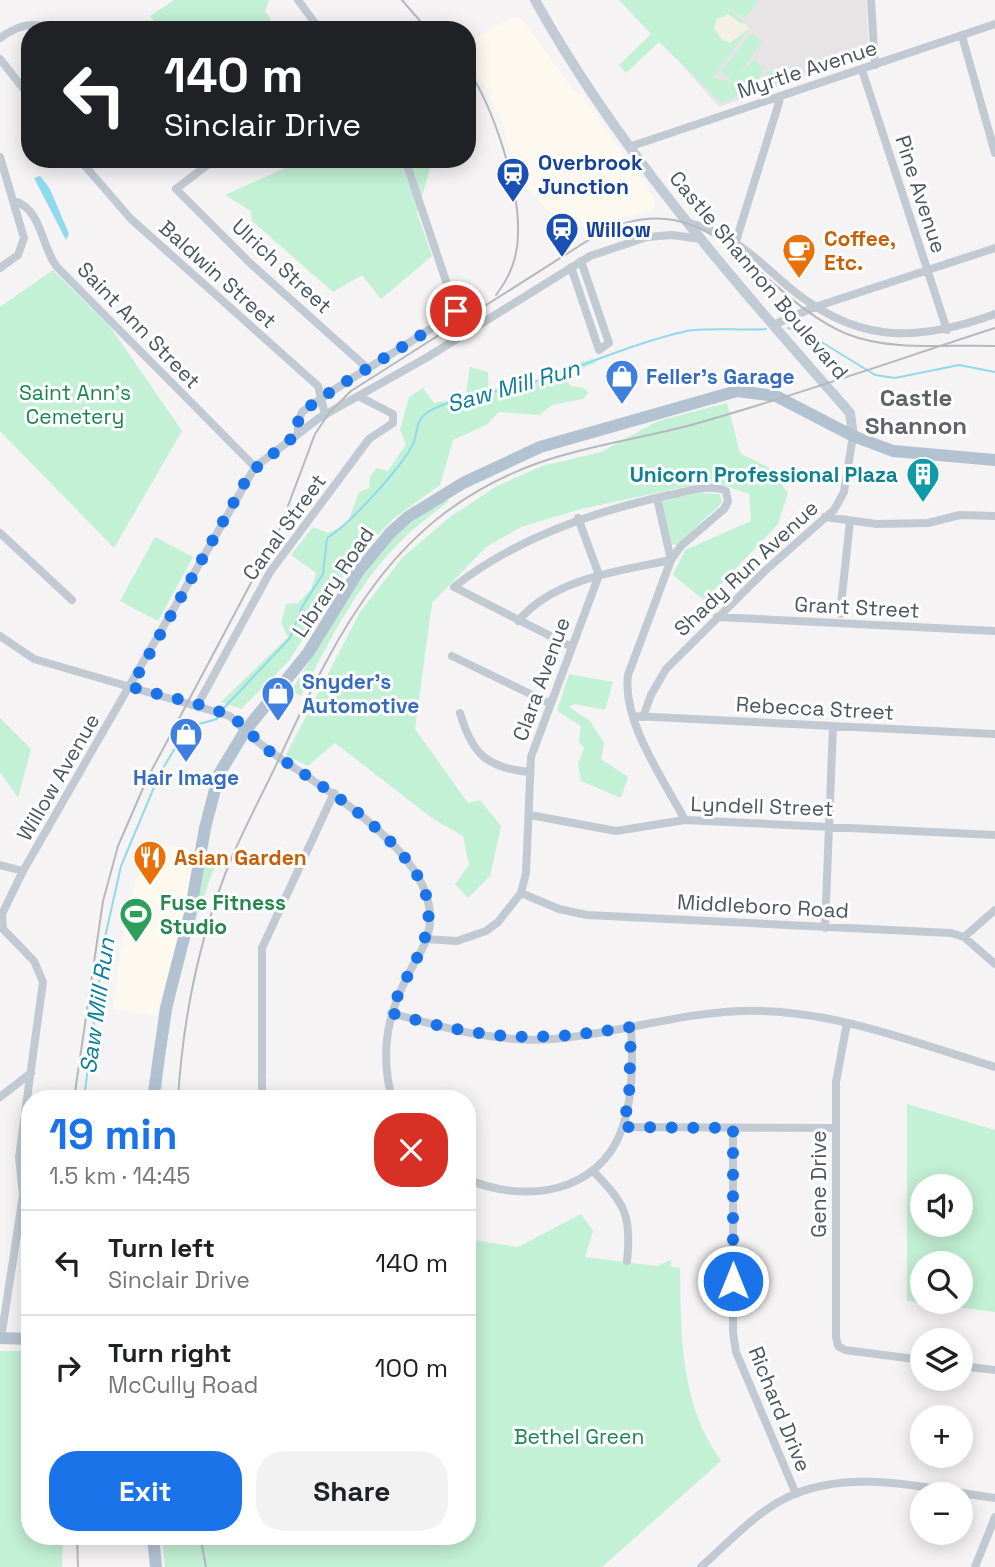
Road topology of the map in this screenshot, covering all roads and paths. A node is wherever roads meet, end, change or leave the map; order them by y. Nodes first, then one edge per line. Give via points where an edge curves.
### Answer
1 (298, 0) edge
2 (535, 0) edge
3 (871, 0) edge
4 (313, 21) edge
5 (995, 24) edge
6 (21, 26) edge
7 (962, 36) junction
8 (0, 38) edge
9 (0, 59) edge
10 (876, 65) junction
11 (862, 70) junction
12 (21, 86) edge
13 (781, 96) junction
14 (629, 146) junction
15 (995, 153) edge
16 (0, 157) edge
17 (87, 168) edge
18 (202, 168) edge
19 (408, 168) edge
20 (13, 200) junction
21 (690, 223) junction
22 (701, 239) junction
23 (736, 241) junction
24 (995, 248) edge
25 (582, 261) junction
26 (572, 267) junction
27 (0, 268) edge
28 (928, 270) junction
29 (815, 307) junction
30 (995, 314) edge
31 (773, 325) junction
32 (947, 330) junction
33 (366, 367) junction
34 (323, 397) junction
35 (360, 397) junction
36 (325, 415) junction
37 (298, 433) junction
38 (853, 436) junction
39 (995, 460) edge
40 (255, 467) junction
41 (657, 498) junction
42 (995, 516) edge
43 (825, 517) junction
44 (578, 518) junction
45 (850, 522) junction
46 (0, 533) edge
47 (671, 560) junction
48 (599, 575) junction
49 (72, 600) dead end
50 (840, 614) dead end
51 (717, 617) junction
52 (518, 621) junction
53 (995, 631) edge
54 (0, 636) edge
55 (572, 647) junction
56 (452, 656) dead end
57 (131, 687) junction
58 (551, 704) junction
59 (197, 706) junction
60 (460, 713) dead end
61 (633, 716) junction
62 (643, 717) junction
63 (833, 726) junction
64 (245, 731) junction
65 (995, 734) edge
66 (529, 772) junction
67 (334, 793) junction
68 (530, 816) junction
69 (685, 820) junction
70 (829, 827) junction
71 (995, 835) edge
72 (0, 865) edge
73 (23, 871) junction
74 (521, 893) junction
75 (995, 910) edge
76 (825, 928) junction
77 (964, 937) junction
78 (426, 939) junction
79 (995, 964) edge
80 (391, 1013) junction
81 (847, 1023) junction
82 (631, 1027) junction
83 (995, 1067) edge
84 (31, 1073) junction
85 (29, 1090) edge
86 (154, 1090) edge
87 (262, 1090) edge
88 (391, 1090) edge
89 (0, 1097) edge
90 (623, 1127) junction
91 (733, 1128) junction
92 (836, 1128) junction
93 (21, 1143) edge
94 (21, 1163) edge
95 (594, 1172) junction
96 (476, 1182) edge
97 (21, 1209) edge
98 (626, 1261) dead end
99 (0, 1338) edge
100 (21, 1339) edge
101 (910, 1358) edge
102 (973, 1367) edge
103 (995, 1370) edge
104 (796, 1494) junction
105 (995, 1498) edge
106 (995, 1517) edge
107 (154, 1545) edge
108 (156, 1567) edge
109 (701, 1567) edge
110 (975, 1567) edge

1 - 4 street
2 - 14 street, Castle Shannon Boulevard
3 - 10 street
5 - 7 street, Myrtle Avenue
6 - 8 street
7 - 10 street, Myrtle Avenue
7 - 15 street
9 - 12 street
10 - 11 street, Myrtle Avenue
11 - 13 street, Myrtle Avenue
11 - 28 street, Pine Avenue
13 - 14 street, Myrtle Avenue
13 - 23 street
14 - 21 street, Castle Shannon Boulevard
16 - 20 street
17 - 34 street, Baldwin Street via 131,219 318,386
18 - 33 street, Ulrich Street via 176,189
19 - 33 street, Willow Avenue via 456,311
20 - 27 street via 23,243 18,255
20 - 40 street, Saint Ann Street via 33,214 57,267
21 - 22 street, Castle Shannon Boulevard
21 - 23 street
22 - 25 street, Willow Avenue via 647,237 620,243
22 - 31 street, Castle Shannon Boulevard
23 - 29 street
24 - 28 street
25 - 26 street, Willow Avenue
25 - 26 street via 609,343 599,350
26 - 35 street, Willow Avenue
28 - 29 street
28 - 32 street, Pine Avenue
29 - 31 street
29 - 32 street via 870,331 916,335
30 - 32 street
31 - 38 street, Castle Shannon Boulevard via 850,413
33 - 34 street, Willow Avenue
34 - 36 street
34 - 37 street, Willow Avenue via 302,412
35 - 36 street, Willow Avenue
35 - 59 street, Canal Street via 393,414 393,423 369,439 270,572
36 - 37 street, Willow Avenue
37 - 40 street, Willow Avenue
38 - 39 main road, Library Road via 915,455
38 - 43 street, Shady Run Avenue via 844,492
38 - 64 main road, Library Road via 776,396 743,391 555,442 499,464 440,495 390,533 358,572 291,677
40 - 57 street, Willow Avenue
41 - 44 street
41 - 47 street
41 - 47 street via 710,488 721,488 729,496 724,509 681,545
42 - 45 street via 960,515 911,524
43 - 45 street
43 - 51 street, Shady Run Avenue
44 - 48 street
44 - 52 street via 486,564 454,587
45 - 50 street
46 - 49 street
47 - 48 street
47 - 61 street via 628,675 626,691
48 - 52 street via 541,600
48 - 55 street, Clara Avenue
51 - 53 street, Grant Street
51 - 62 street, Shady Run Avenue via 666,669
52 - 55 street
54 - 57 street via 34,659
55 - 58 street, Clara Avenue
56 - 58 street
57 - 59 street
57 - 73 street, Willow Avenue
58 - 66 street, Clara Avenue
59 - 64 street via 230,716
60 - 66 street via 470,742 487,760 509,770
61 - 62 street, Rebecca Street
61 - 69 street
62 - 63 street, Rebecca Street
63 - 65 street, Rebecca Street
63 - 70 street
64 - 67 street
64 - 86 main road, Library Road via 211,797 190,914 159,1040
66 - 68 street, Clara Avenue
67 - 78 street via 414,869 428,902
67 - 87 street via 262,948
68 - 69 street, Lyndell Street via 616,831
68 - 74 street, Clara Avenue
69 - 70 street, Lyndell Street
70 - 71 street, Lyndell Street
70 - 76 street
72 - 73 street
73 - 84 street, Willow Avenue via 1,922 34,961 43,982
74 - 76 street, Middleboro Road via 586,915
74 - 78 street, Clara Avenue via 486,930 457,940
75 - 77 street
76 - 77 street, Middleboro Road
77 - 79 street
78 - 80 street
80 - 82 street via 458,1031 518,1039 575,1037
80 - 88 street via 386,1060
81 - 82 street via 794,1013 741,1011
81 - 83 street
81 - 92 street, Gene Drive via 838,1066
82 - 90 street via 629,1098
84 - 85 street, Willow Avenue
84 - 89 street
90 - 91 street
90 - 95 street
91 - 92 street
91 - 104 street, Richard Drive via 736,1352
92 - 101 street, Gene Drive via 838,1346
93 - 94 street, Willow Avenue
95 - 96 street via 544,1191 502,1190
95 - 98 street via 621,1202 627,1216
97 - 99 street, Willow Avenue
99 - 100 main road
102 - 103 street
104 - 105 street via 832,1484 868,1482
104 - 109 street via 748,1525
106 - 110 street
107 - 108 main road

